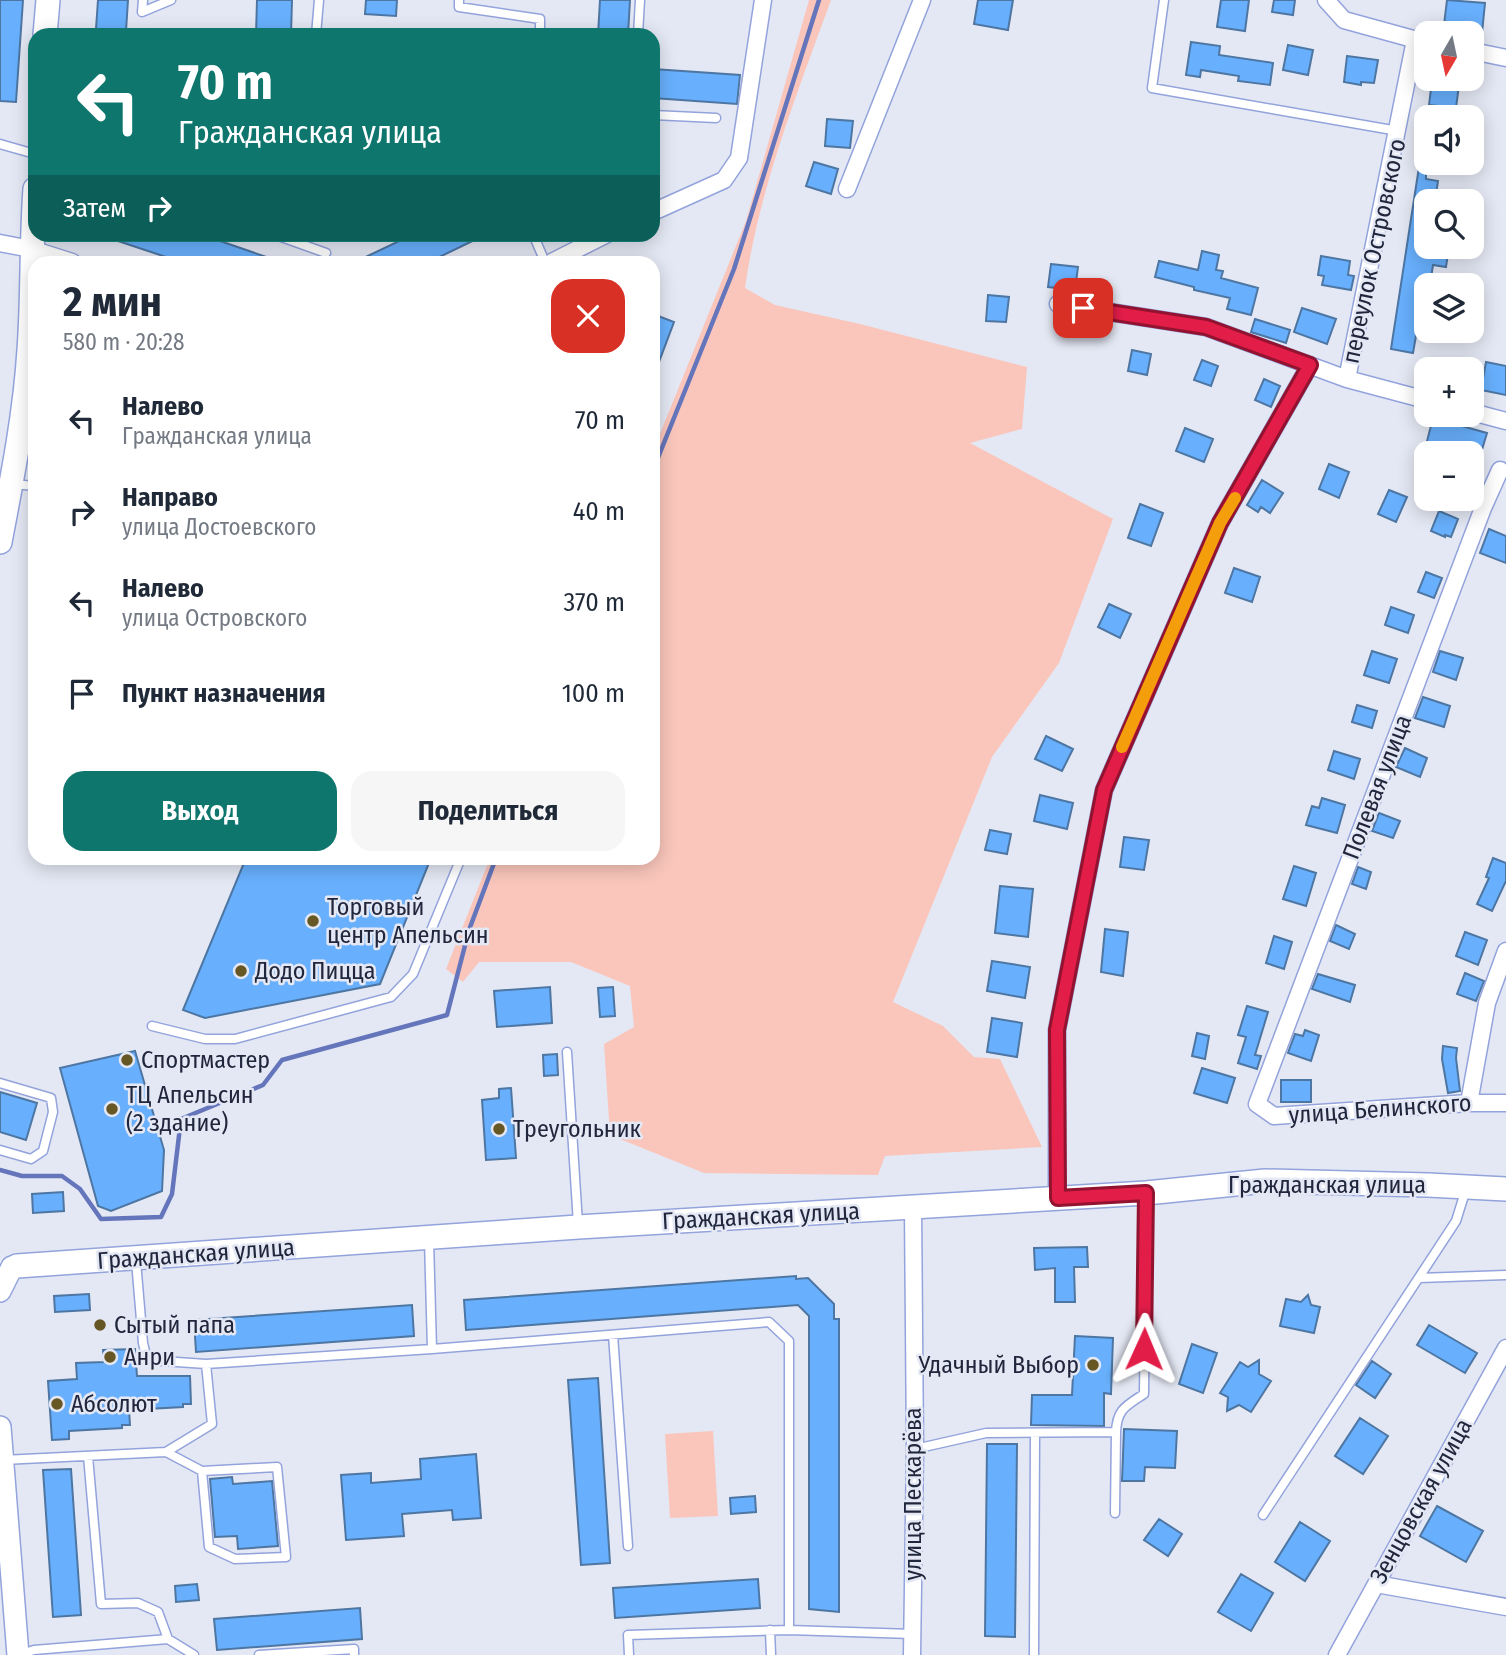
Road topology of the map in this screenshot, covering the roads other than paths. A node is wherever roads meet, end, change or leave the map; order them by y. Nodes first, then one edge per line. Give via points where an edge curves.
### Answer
1 (48, 0) edge
2 (143, 0) edge
3 (171, 0) edge
4 (319, 0) edge
5 (459, 0) edge
6 (640, 0) edge
7 (763, 0) edge
8 (922, 0) edge
9 (1164, 0) edge
10 (1326, 0) edge
11 (46, 28) edge
12 (317, 28) edge
13 (540, 28) edge
14 (638, 28) edge
15 (1414, 39) edge
16 (1484, 53) edge
17 (1506, 58) edge
18 (1414, 68) edge
19 (660, 115) edge
20 (716, 118) dead end
21 (1398, 131) junction
22 (0, 145) edge
23 (28, 152) edge
24 (847, 189) dead end
25 (660, 209) edge
26 (31, 242) edge
27 (295, 242) edge
28 (591, 242) edge
29 (0, 243) edge
30 (31, 249) junction
31 (326, 253) dead end
32 (31, 256) edge
33 (53, 256) edge
34 (564, 256) edge
35 (1058, 304) dead end
36 (28, 360) edge
37 (1310, 365) junction
38 (1347, 379) junction
39 (1414, 397) edge
40 (1484, 415) edge
41 (1506, 421) edge
42 (1500, 470) dead end
43 (6, 483) edge
44 (28, 485) edge
45 (0, 542) edge
46 (458, 865) edge
47 (1506, 951) edge
48 (152, 1026) dead end
49 (567, 1052) dead end
50 (0, 1083) edge
51 (1469, 1103) junction
52 (1506, 1103) edge
53 (1257, 1104) joint
54 (0, 1150) edge
55 (1466, 1187) junction
56 (1506, 1189) edge
57 (1146, 1193) junction
58 (1058, 1198) junction
59 (913, 1208) junction
60 (578, 1227) junction
61 (429, 1237) junction
62 (135, 1258) junction
63 (7, 1265) edge
64 (1506, 1275) edge
65 (1419, 1278) junction
66 (0, 1291) edge
67 (613, 1335) junction
68 (1506, 1348) edge
69 (432, 1349) junction
70 (206, 1364) junction
71 (0, 1427) edge
72 (1116, 1432) junction
73 (1035, 1433) junction
74 (915, 1449) junction
75 (166, 1452) junction
76 (88, 1456) junction
77 (3, 1460) junction
78 (202, 1471) junction
79 (1115, 1513) dead end
80 (1263, 1514) dead end
81 (628, 1546) dead end
82 (1376, 1584) junction
83 (1506, 1607) edge
84 (770, 1630) junction
85 (789, 1630) junction
86 (912, 1634) junction
87 (168, 1639) junction
88 (18, 1655) edge
89 (194, 1655) edge
90 (259, 1655) edge
91 (354, 1655) edge
92 (629, 1655) edge
93 (771, 1655) edge
94 (912, 1655) edge
95 (1034, 1655) edge
96 (1337, 1655) edge

1 - 11 main road
2 - 3 lane via 142,12
4 - 12 lane
5 - 13 lane via 459,7 540,19
6 - 14 lane
7 - 25 street via 740,158 724,180
8 - 24 street
9 - 21 lane via 1152,88
10 - 15 street via 1344,20
16 - 17 street
18 - 21 street, переулок Островского
19 - 20 lane
21 - 38 street, переулок Островского
22 - 23 lane
26 - 30 main road
27 - 31 lane
28 - 34 street
29 - 30 street
30 - 32 main road
30 - 33 street
35 - 37 street via 1206,327
36 - 43 main road
37 - 38 street
37 - 58 street via 1220,523 1104,790 1057,1030
38 - 39 street
40 - 41 street
42 - 53 street, Полевая улица
43 - 44 lane
43 - 45 main road
46 - 48 lane via 413,974 391,997 235,1039 205,1039
47 - 51 street via 1487,1003
49 - 60 lane
50 - 54 lane via 51,1098 53,1112 43,1151 31,1158
51 - 52 street, улица Белинского
51 - 53 street, улица Белинского via 1274,1116
55 - 56 main road, Гражданская улица
55 - 57 main road, Гражданская улица via 1265,1181
55 - 65 lane via 1456,1221
57 - 58 main road, Гражданская улица
57 - 72 lane via 1144,1394 1124,1407 1116,1418
58 - 59 main road, Гражданская улица
59 - 60 main road, Гражданская улица
59 - 74 street, улица Пескарёва
60 - 61 main road, Гражданская улица
61 - 62 main road, Гражданская улица
61 - 69 lane
62 - 63 main road, Гражданская улица
62 - 70 lane via 147,1360
63 - 66 street
64 - 65 lane
65 - 80 lane
67 - 69 lane
67 - 81 lane
67 - 85 lane via 769,1322 789,1341
68 - 82 street, Зенцовская улица
69 - 70 lane
70 - 75 lane via 212,1424
71 - 77 street
72 - 73 lane
72 - 79 lane
73 - 74 lane via 986,1433
73 - 95 lane
74 - 86 street, улица Пескарёва
75 - 76 lane
75 - 78 lane
76 - 77 lane
76 - 87 lane via 101,1604 138,1603 158,1612
77 - 88 street
78 - 78 lane via 278,1467 286,1557 235,1559 209,1547
82 - 83 street
82 - 96 street, Зенцовская улица
84 - 85 lane
84 - 92 lane via 628,1635
84 - 93 lane
85 - 86 lane
86 - 94 street, улица Пескарёва
87 - 88 lane
87 - 89 lane
90 - 91 lane via 354,1649

